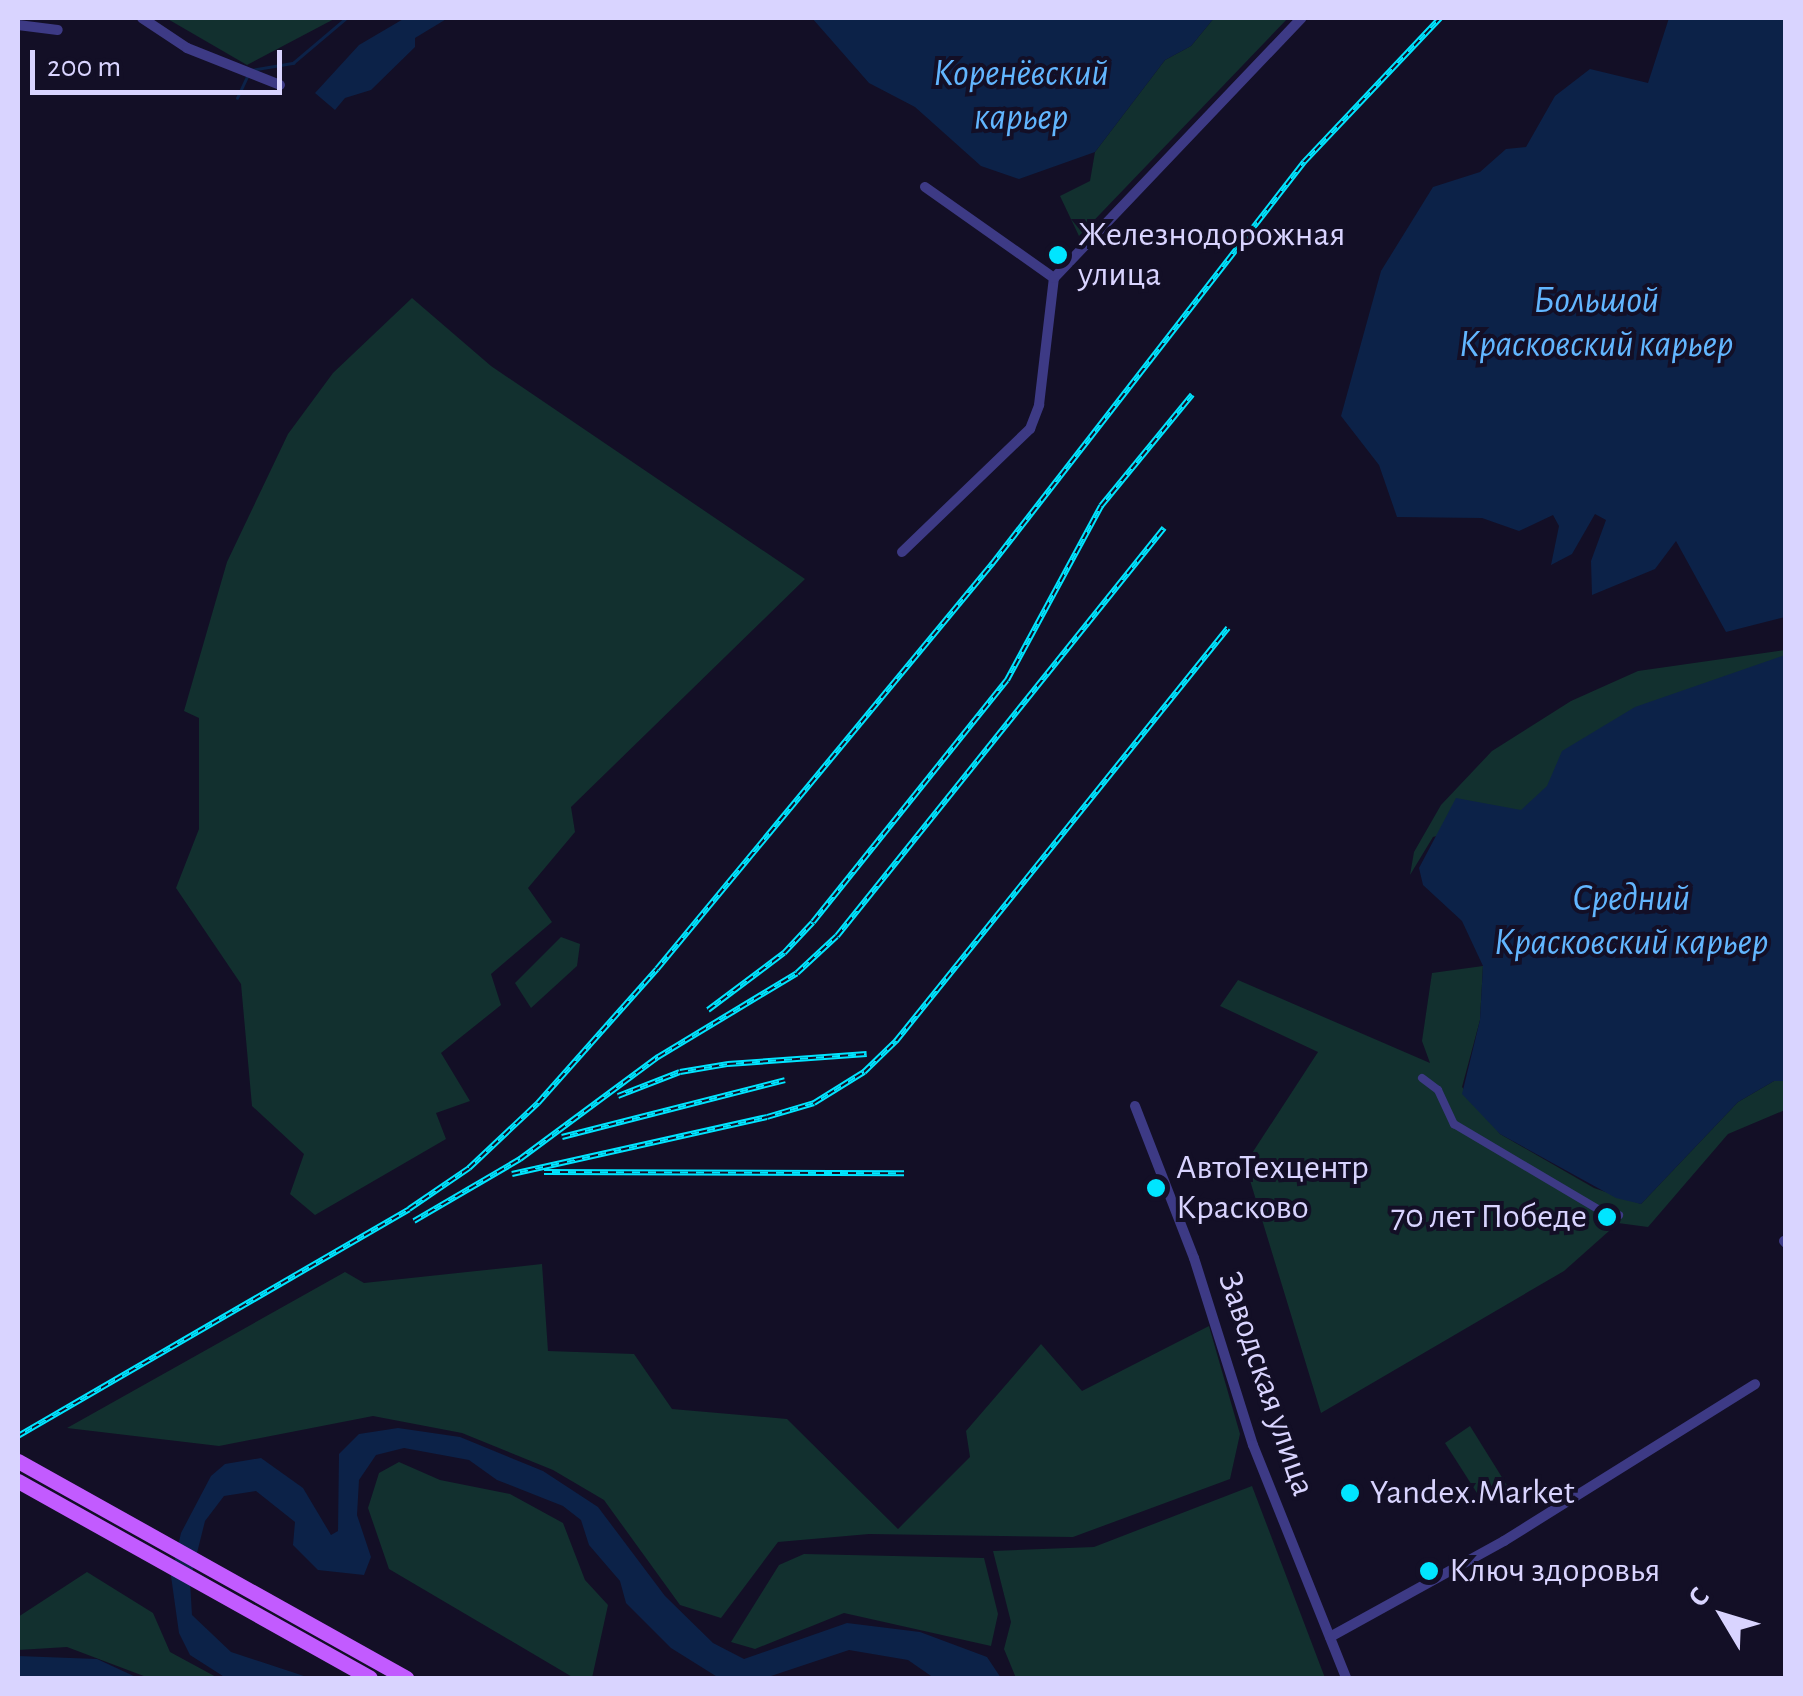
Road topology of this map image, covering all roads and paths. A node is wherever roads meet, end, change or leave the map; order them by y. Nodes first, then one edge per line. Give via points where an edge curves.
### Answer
1 (142, 18) edge
2 (1302, 18) edge
3 (18, 25) edge
4 (58, 30) dead end
5 (280, 86) dead end
6 (925, 186) dead end
7 (1054, 278) junction
8 (902, 552) dead end
9 (1422, 1078) dead end
10 (1135, 1106) dead end
11 (1619, 1215) dead end
12 (1756, 1384) dead end
13 (18, 1461) edge
14 (18, 1481) edge
15 (1330, 1637) junction
16 (370, 1678) edge
17 (406, 1678) edge
18 (1346, 1678) edge

1 - 5 street via 187,48
2 - 7 street
3 - 4 street
6 - 7 street
7 - 8 street via 1039,405 1030,429
9 - 11 street via 1465,1132
10 - 15 street, Заводская улица via 1194,1258 1253,1445
12 - 15 street via 1504,1541
13 - 17 main road
14 - 16 main road
15 - 18 street, Заводская улица

